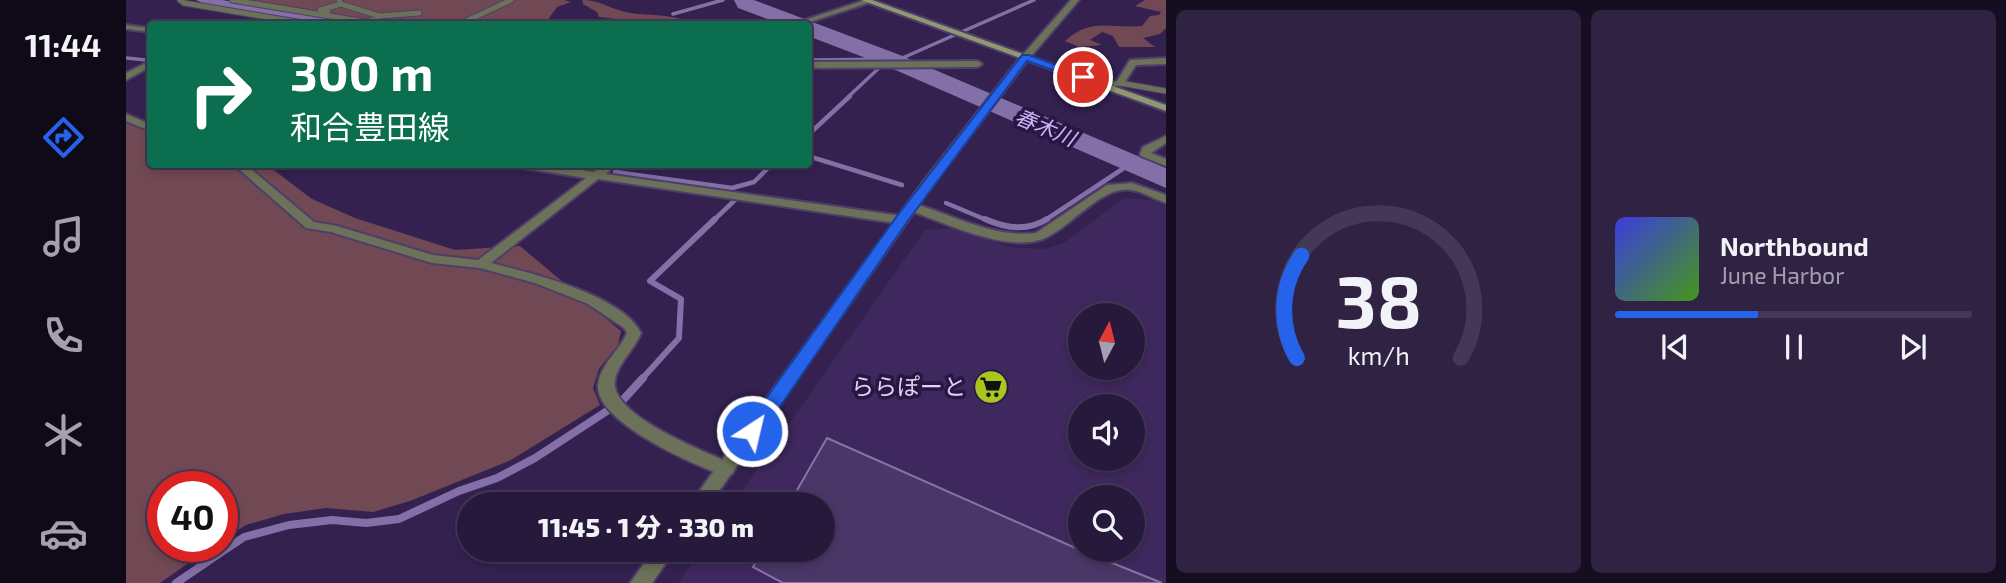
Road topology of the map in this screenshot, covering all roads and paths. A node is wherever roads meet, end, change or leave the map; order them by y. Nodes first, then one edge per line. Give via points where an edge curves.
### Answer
1 (180, 0) edge
2 (232, 0) edge
3 (511, 0) edge
4 (1075, 0) edge
5 (868, 1) edge
6 (340, 2) edge
7 (419, 13) dead end
8 (291, 21) edge
9 (360, 21) edge
10 (382, 21) edge
11 (466, 21) edge
12 (806, 21) edge
13 (126, 27) edge
14 (147, 30) edge
15 (1025, 57) junction
16 (1166, 61) edge
17 (978, 64) dead end
18 (812, 65) edge
19 (147, 66) edge
20 (126, 77) edge
21 (1120, 83) junction
22 (1106, 85) junction
23 (1166, 91) edge
24 (1166, 108) edge
25 (126, 117) edge
26 (147, 127) edge
27 (1166, 139) edge
28 (1166, 163) edge
29 (243, 168) edge
30 (545, 168) edge
31 (606, 168) edge
32 (597, 175) junction
33 (1166, 199) edge
34 (907, 213) junction
35 (481, 264) junction
36 (726, 469) junction
37 (708, 492) edge
38 (656, 562) edge
39 (639, 583) edge

1 - 8 lane
2 - 9 lane
3 - 11 lane
4 - 15 street
5 - 12 street
5 - 15 main road
6 - 7 lane via 384,16
6 - 10 lane via 320,10
13 - 14 street
15 - 22 main road
15 - 34 street
16 - 21 street via 1133,62
17 - 18 street
19 - 20 street
21 - 22 street
21 - 23 lane
22 - 24 main road
25 - 26 street
27 - 28 street via 1145,153
29 - 35 street via 310,225 432,259
30 - 32 street
31 - 32 street
32 - 34 street
32 - 35 street
33 - 34 street via 1132,186 1111,187 1030,239
34 - 36 street
35 - 36 street via 593,301 630,325 634,333 630,346 608,376 606,390 611,402 630,420
36 - 37 street
38 - 39 street

